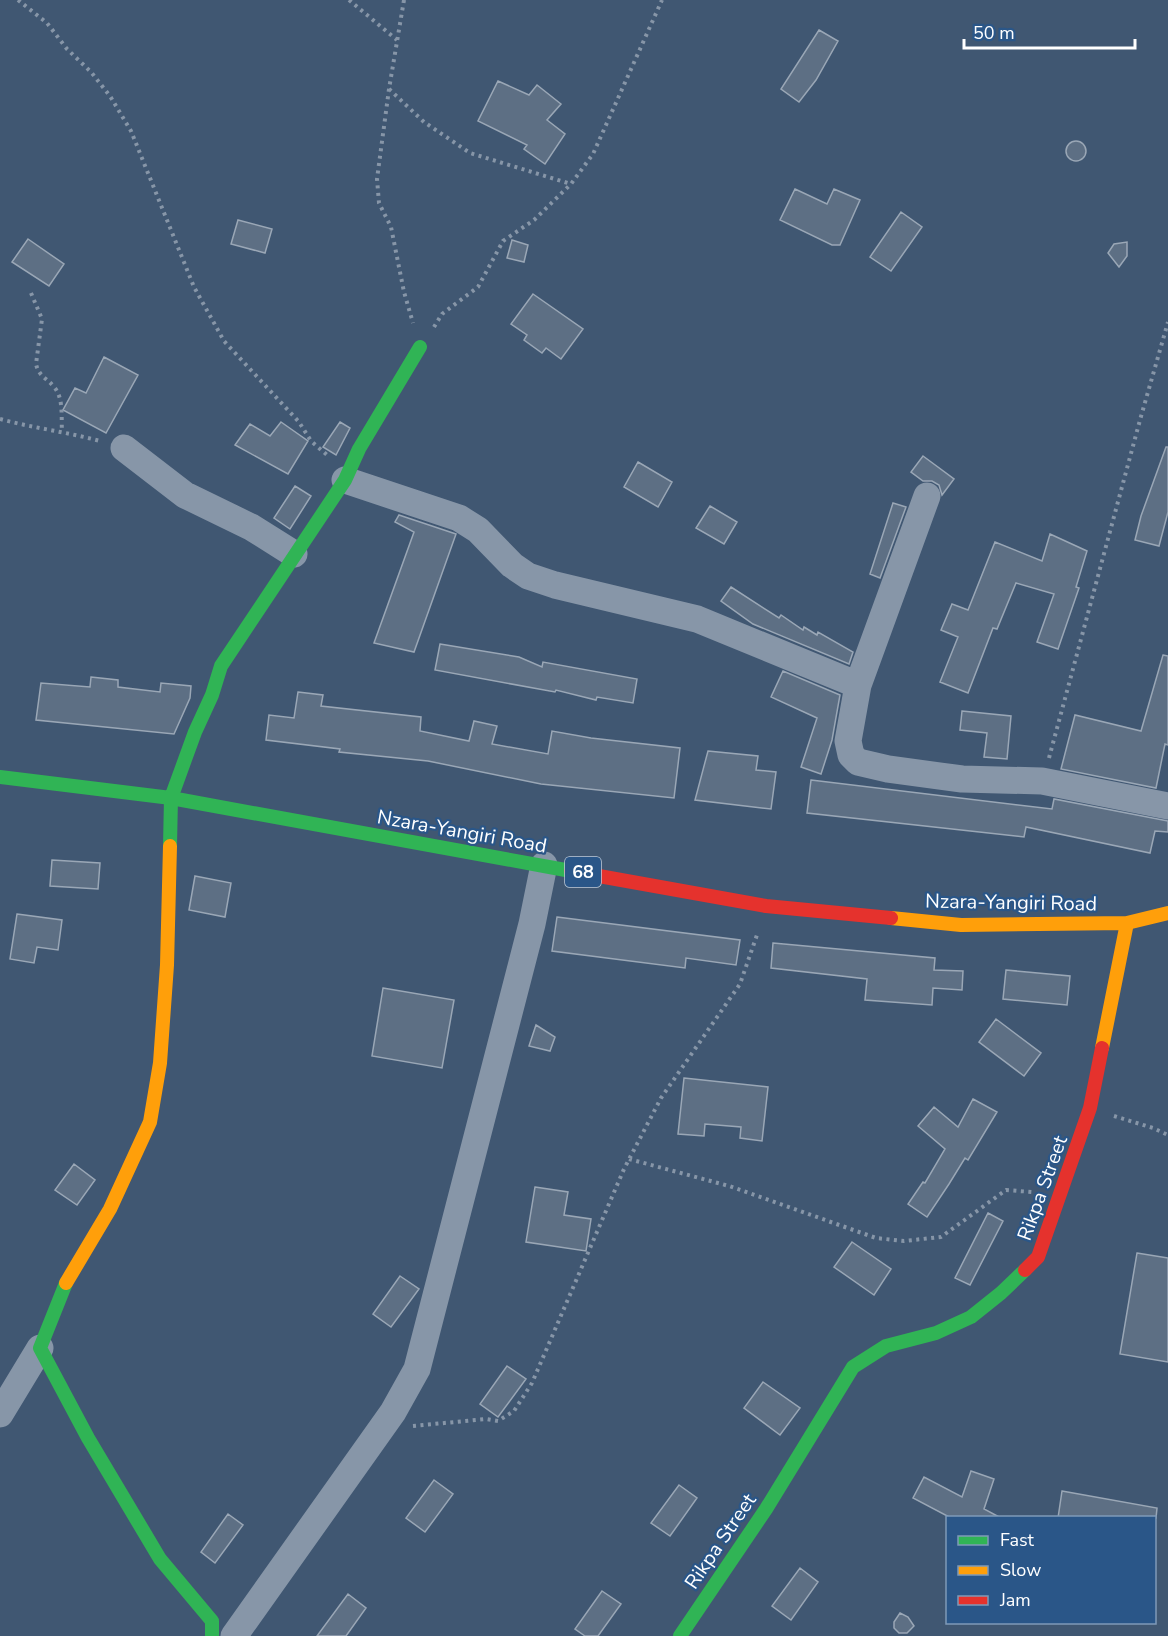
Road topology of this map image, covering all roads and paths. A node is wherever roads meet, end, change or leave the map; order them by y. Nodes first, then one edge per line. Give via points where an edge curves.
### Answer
1 (18, 0) edge
2 (349, 0) edge
3 (404, 0) edge
4 (662, 0) edge
5 (397, 40) junction
6 (389, 89) junction
7 (571, 184) junction
8 (31, 293) dead end
9 (1168, 322) edge
10 (420, 347) junction
11 (0, 419) edge
12 (63, 431) junction
13 (124, 448) joint
14 (345, 480) junction
15 (927, 496) dead end
16 (294, 554) junction
17 (858, 685) junction
18 (0, 777) edge
19 (1042, 782) junction
20 (171, 798) junction
21 (1168, 806) edge
22 (543, 865) junction
23 (766, 906) junction
24 (1168, 913) edge
25 (1127, 923) junction
26 (1090, 1108) junction
27 (1168, 1135) edge
28 (629, 1159) junction
29 (1062, 1194) junction
30 (40, 1348) junction
31 (0, 1414) edge
32 (381, 1428) junction
33 (212, 1636) edge
34 (234, 1636) edge
35 (680, 1636) edge

1 - 14 path via 47,23 110,96 131,131 194,287 224,341 334,462
2 - 5 path
3 - 5 path
4 - 7 path via 593,154
5 - 6 path
6 - 7 path via 424,122 470,153
6 - 10 path via 377,179 379,203 391,227
7 - 10 path via 534,220 503,241 478,287 442,314
8 - 12 path via 42,319 36,364 59,395
9 - 19 path
10 - 14 street via 359,449
11 - 12 path
12 - 13 path
13 - 16 street via 185,495 251,526
14 - 16 street
14 - 17 street via 459,518 478,530 528,576 697,619
15 - 17 street
16 - 20 street via 221,666
17 - 19 street via 848,741 851,755 858,762 962,779
18 - 20 street, Nzara-Yangiri Road / 68
19 - 21 street
20 - 22 street, Nzara-Yangiri Road / 68
20 - 30 street via 167,965 160,1063 150,1122 110,1209 65,1284
22 - 23 street, Nzara-Yangiri Road / 68
22 - 32 street via 532,924 417,1369
23 - 25 street, Nzara-Yangiri Road / 68 via 961,925
23 - 28 path via 740,984 661,1098
24 - 25 street, Nzara-Yangiri Road / 68
25 - 26 street, Rikpa Street
26 - 27 path
26 - 29 street, Rikpa Street
28 - 29 path via 729,1186 876,1238 904,1241 941,1237 1006,1190
28 - 32 path via 532,1383 514,1411 498,1421
29 - 35 street, Rikpa Street via 1038,1257 1001,1293 971,1317 936,1333 886,1346 853,1367 766,1509
30 - 31 street
30 - 33 street via 160,1559 212,1621
32 - 34 street

